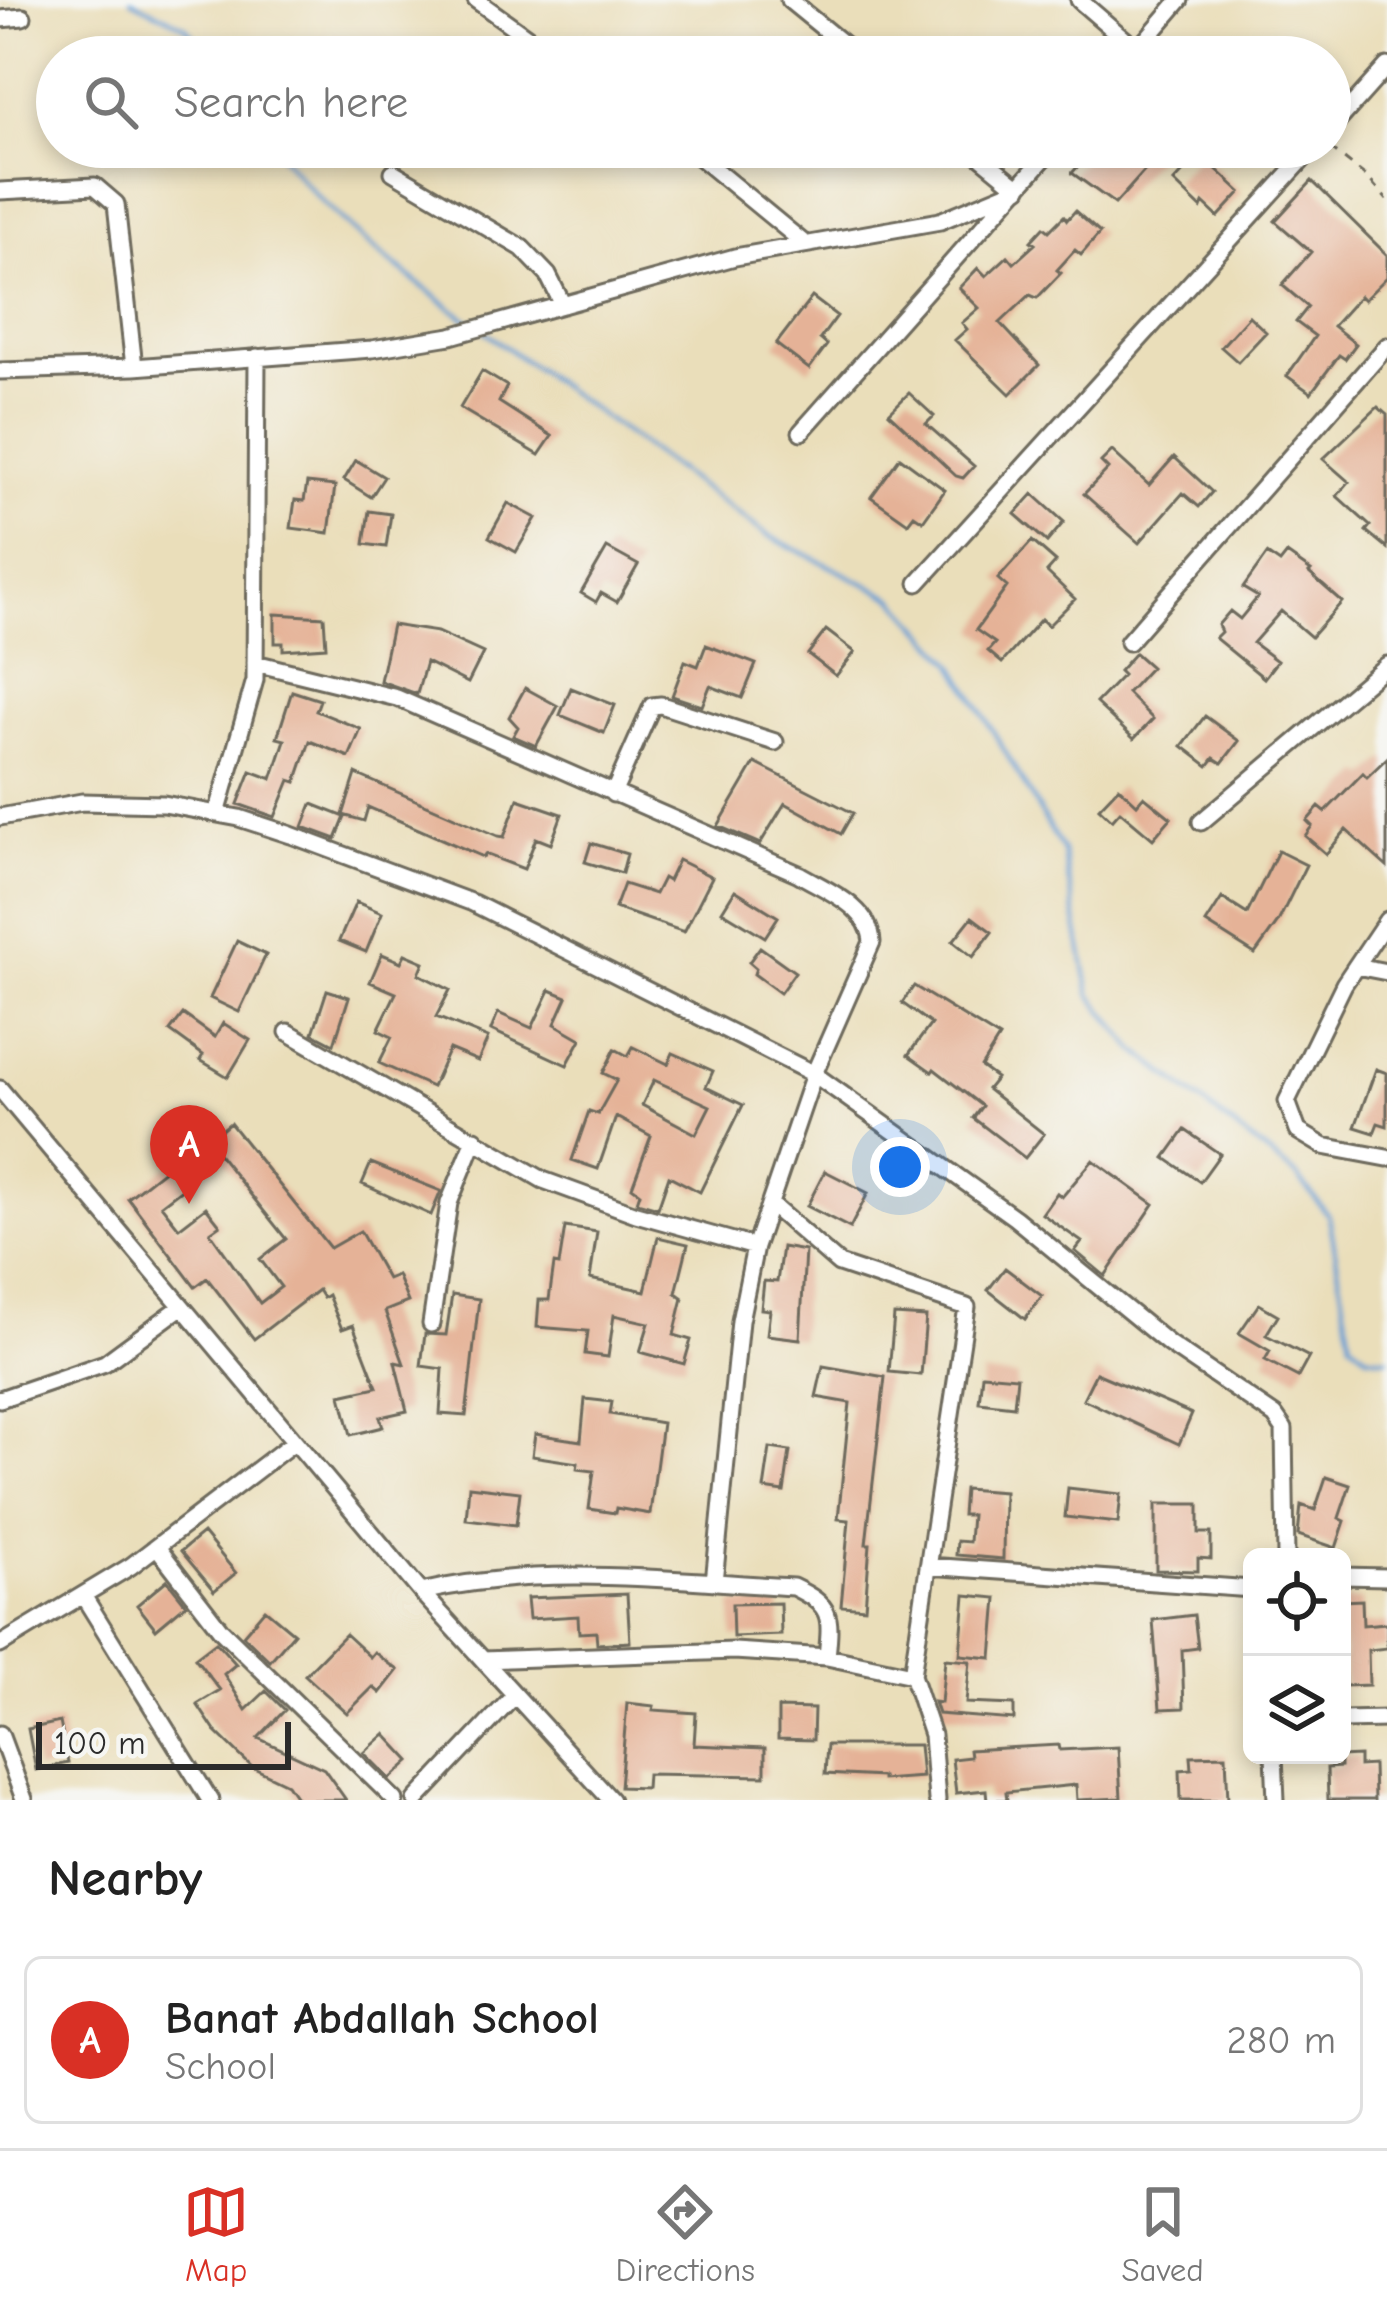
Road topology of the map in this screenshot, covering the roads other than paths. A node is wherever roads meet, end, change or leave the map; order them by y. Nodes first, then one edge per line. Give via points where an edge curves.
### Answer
1 (476, 0) edge
2 (789, 0) edge
3 (1079, 0) edge
4 (1180, 0) edge
5 (22, 17) dead end
6 (0, 19) edge
7 (526, 36) edge
8 (833, 36) edge
9 (1116, 36) edge
10 (1149, 36) edge
11 (1387, 66) edge
12 (1351, 106) edge
13 (713, 168) edge
14 (995, 168) edge
15 (1036, 168) edge
16 (1295, 168) edge
17 (393, 172) dead end
18 (1019, 188) junction
19 (0, 191) edge
20 (805, 244) junction
21 (563, 305) junction
22 (1387, 346) edge
23 (257, 358) junction
24 (134, 367) junction
25 (0, 371) edge
26 (801, 432) dead end
27 (918, 583) dead end
28 (1128, 642) dead end
29 (255, 663) junction
30 (1387, 665) edge
31 (775, 742) dead end
32 (613, 794) junction
33 (217, 814) junction
34 (0, 817) edge
35 (1201, 822) dead end
36 (1387, 920) edge
37 (1356, 966) junction
38 (1387, 972) edge
39 (288, 1032) dead end
40 (814, 1074) junction
41 (0, 1089) edge
42 (475, 1139) junction
43 (1387, 1158) edge
44 (770, 1204) junction
45 (755, 1246) junction
46 (181, 1307) junction
47 (431, 1324) dead end
48 (0, 1399) edge
49 (294, 1442) junction
50 (157, 1547) junction
51 (1286, 1548) edge
52 (928, 1566) junction
53 (1351, 1576) edge
54 (1387, 1576) edge
55 (714, 1582) junction
56 (1243, 1588) edge
57 (421, 1592) junction
58 (84, 1597) junction
59 (0, 1645) edge
60 (827, 1657) junction
61 (483, 1660) junction
62 (912, 1675) junction
63 (515, 1695) junction
64 (1387, 1719) edge
65 (1351, 1720) edge
66 (0, 1734) edge
67 (1274, 1764) edge
68 (24, 1799) edge
69 (210, 1800) edge
70 (395, 1800) edge
71 (416, 1800) edge
72 (610, 1800) edge
73 (937, 1800) edge
74 (1276, 1800) edge

1 - 7 street
2 - 8 street
3 - 9 street
4 - 10 street
5 - 6 street
11 - 12 street
13 - 20 street
14 - 18 street
15 - 18 street
16 - 27 street
17 - 21 street via 522,248
18 - 20 street via 940,221
18 - 26 street
19 - 24 street via 95,186 116,204
20 - 21 street
21 - 23 street via 451,336
22 - 28 street
23 - 24 street
23 - 29 street
24 - 25 street
29 - 32 street via 397,698
29 - 33 street
30 - 35 street
31 - 32 street via 652,706
32 - 40 street via 799,874 863,916 872,942
33 - 34 street via 82,802
33 - 40 street via 473,904
36 - 37 street
37 - 38 street
37 - 43 street via 1287,1101 1298,1131 1323,1146
39 - 42 street
40 - 44 street
40 - 51 street via 1275,1415 1284,1429
41 - 46 street
42 - 45 street via 543,1180
42 - 47 street via 449,1204
44 - 45 street
44 - 52 street via 838,1264 967,1307
45 - 55 street
46 - 48 street via 105,1363
46 - 49 street
49 - 50 street
49 - 57 street
50 - 58 street
50 - 70 street via 221,1630
52 - 56 street
52 - 62 street
53 - 54 street
55 - 57 street via 499,1576
55 - 60 street via 793,1587 816,1598 830,1622
57 - 61 street
58 - 59 street
58 - 69 street
60 - 61 street via 734,1651
60 - 62 street
61 - 63 street
62 - 73 street via 932,1736
63 - 71 street
63 - 72 street
64 - 65 street
66 - 68 street
67 - 74 street

